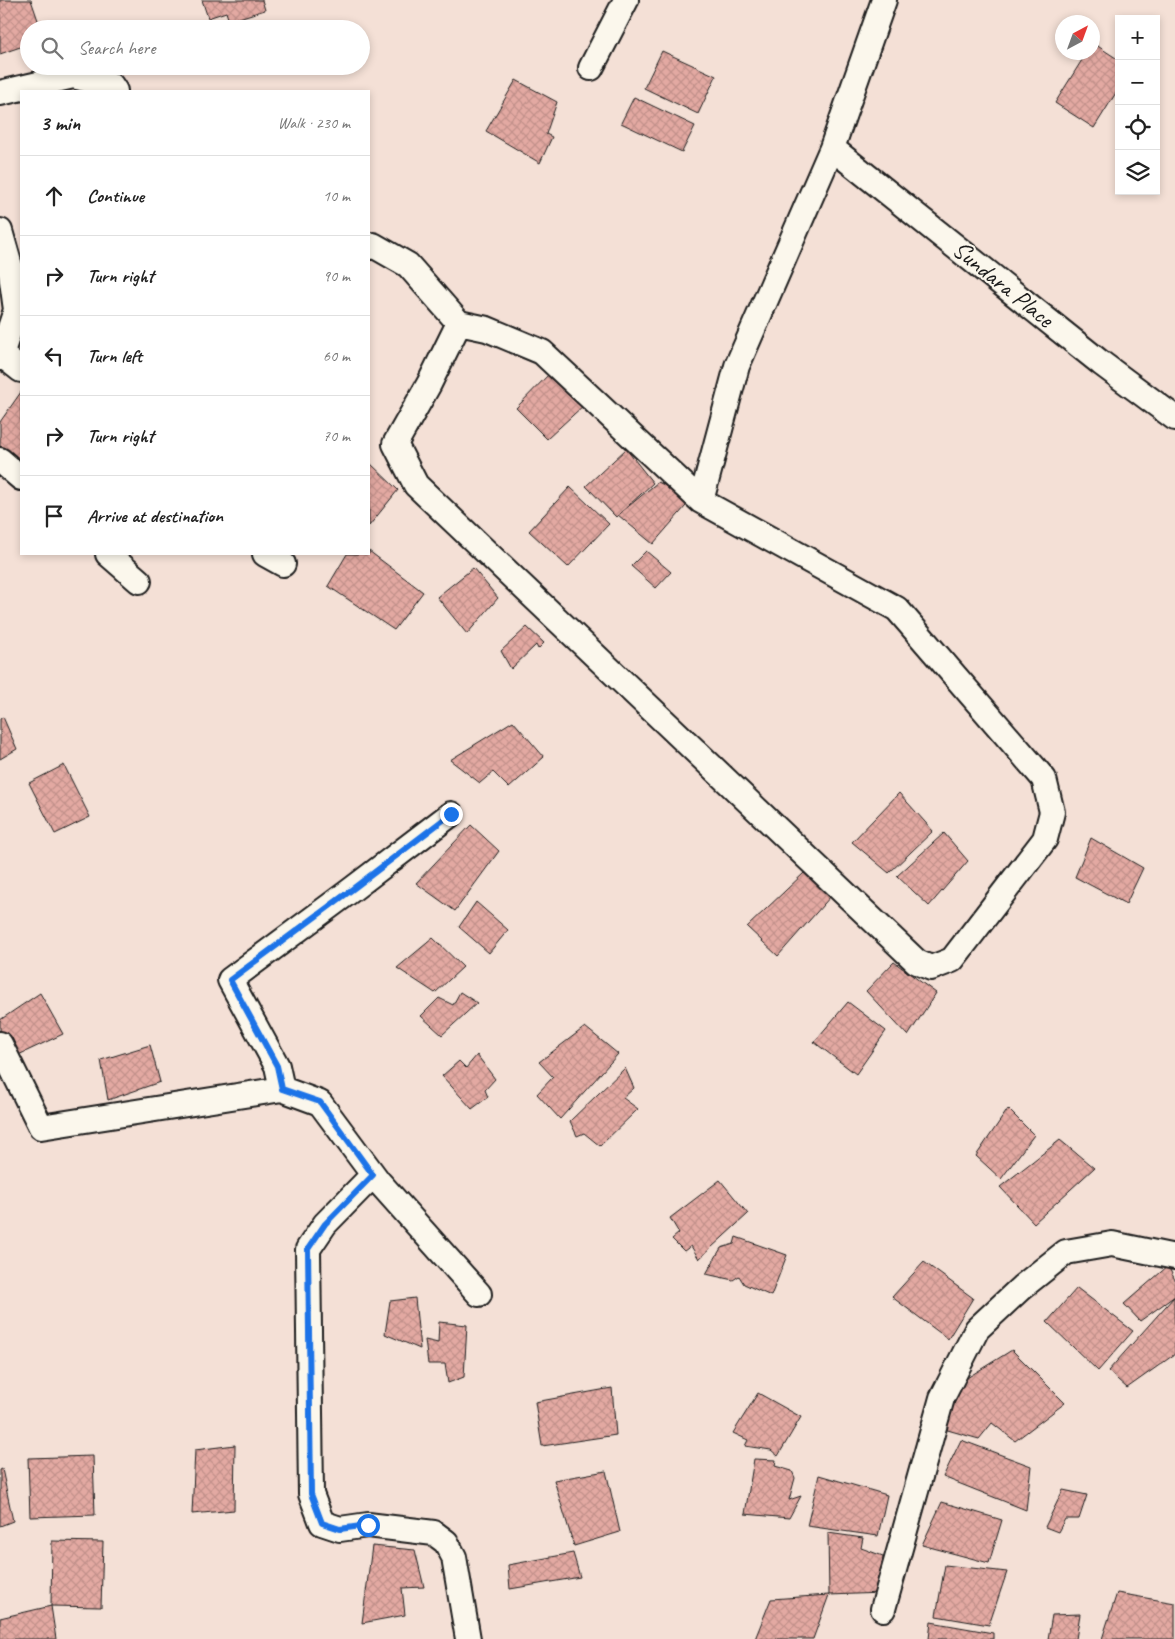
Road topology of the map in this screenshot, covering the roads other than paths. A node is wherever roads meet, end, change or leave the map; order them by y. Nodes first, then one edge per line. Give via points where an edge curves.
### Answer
1 (626, 0) edge
2 (884, 0) edge
3 (590, 68) dead end
4 (114, 90) edge
5 (0, 93) edge
6 (832, 148) junction
7 (0, 231) edge
8 (370, 246) edge
9 (8, 305) edge
10 (459, 323) junction
11 (1, 357) edge
12 (20, 369) edge
13 (1175, 418) edge
14 (0, 460) edge
15 (20, 477) edge
16 (701, 501) junction
17 (109, 555) edge
18 (139, 581) dead end
19 (451, 814) dead end
20 (0, 1044) edge
21 (282, 1089) junction
22 (373, 1175) junction
23 (1175, 1257) edge
24 (479, 1294) dead end
25 (883, 1609) dead end
26 (468, 1639) edge

1 - 3 street
2 - 6 street
4 - 5 street via 111,85 73,76
6 - 13 street, Sundara Place via 1101,363
6 - 16 street via 738,366
7 - 9 street via 10,266
8 - 10 street via 373,245 408,265
9 - 11 street
10 - 16 street via 488,328 542,352
10 - 16 street via 394,444 416,485 917,962 931,968 952,960 1045,839 1052,812 1044,780 897,609
11 - 12 street
14 - 15 street
17 - 18 street
19 - 21 street via 230,980 277,1066
20 - 21 street via 41,1127
21 - 22 street via 320,1102
22 - 24 street
22 - 26 street via 325,1224 308,1249 311,1494 322,1523 340,1529 368,1525 434,1533 446,1542 454,1557
23 - 25 street via 1112,1244 1066,1252 977,1329 942,1398

